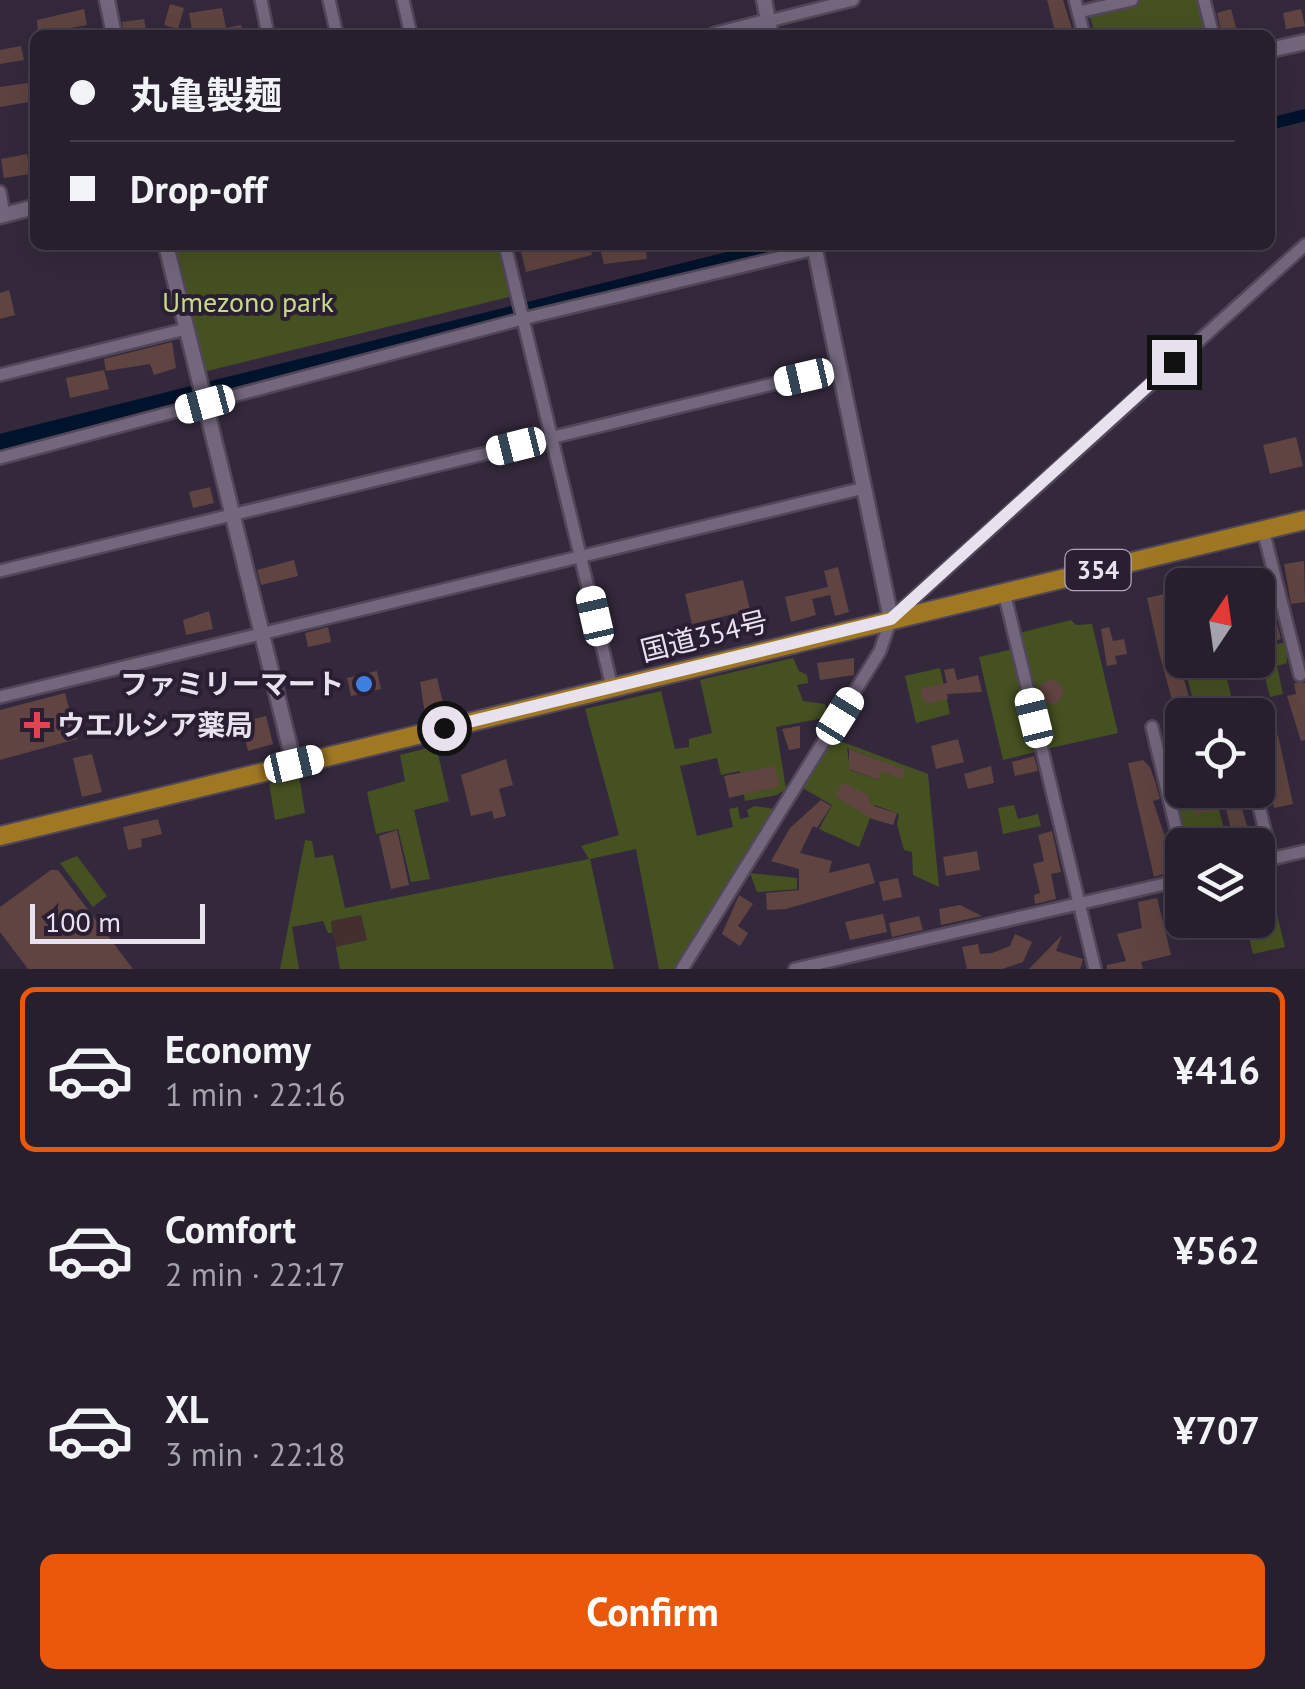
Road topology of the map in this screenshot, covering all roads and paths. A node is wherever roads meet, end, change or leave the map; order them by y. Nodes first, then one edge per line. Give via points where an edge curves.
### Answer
1 (107, 0) edge
2 (261, 0) edge
3 (329, 0) edge
4 (403, 0) edge
5 (764, 0) edge
6 (853, 0) edge
7 (1132, 0) edge
8 (1204, 0) edge
9 (1077, 6) edge
10 (770, 28) edge
11 (113, 30) edge
12 (267, 30) edge
13 (335, 30) edge
14 (410, 30) edge
15 (1212, 30) edge
16 (1305, 42) edge
17 (1275, 49) edge
18 (0, 192) edge
19 (30, 208) edge
20 (2, 215) edge
21 (1305, 244) edge
22 (167, 250) edge
23 (506, 250) edge
24 (799, 250) edge
25 (816, 250) edge
26 (522, 319) junction
27 (186, 330) junction
28 (840, 368) junction
29 (0, 375) edge
30 (205, 403) junction
31 (551, 438) junction
32 (0, 458) edge
33 (864, 488) junction
34 (233, 514) junction
35 (1305, 520) edge
36 (1264, 530) junction
37 (581, 557) junction
38 (0, 571) edge
39 (1004, 592) junction
40 (891, 619) junction
41 (262, 634) junction
42 (1300, 675) dead end
43 (612, 687) junction
44 (0, 697) edge
45 (1152, 726) dead end
46 (294, 764) junction
47 (1176, 828) edge
48 (0, 836) edge
49 (1305, 851) edge
50 (1275, 858) edge
51 (1165, 884) edge
52 (1079, 904) junction
53 (682, 969) edge
54 (796, 969) edge
55 (1095, 969) edge

1 - 11 street
2 - 12 street
3 - 13 street
4 - 14 street
5 - 10 street
6 - 10 street
7 - 9 street
8 - 15 street
16 - 17 street
18 - 20 street
19 - 20 street
21 - 40 street
22 - 27 street
23 - 26 street
24 - 26 street
25 - 28 street
26 - 30 street
26 - 31 street
27 - 29 street
27 - 30 street
28 - 31 street
28 - 33 street
30 - 32 street
30 - 34 street
31 - 34 street
31 - 37 street
33 - 37 street
33 - 40 street
34 - 38 street
34 - 41 street
35 - 36 highway, 国道354号 / 354
36 - 39 highway, 国道354号 / 354
36 - 42 street
37 - 41 street
37 - 43 street
39 - 40 highway, 国道354号 / 354
39 - 52 street
40 - 43 highway, 国道354号 / 354
40 - 53 street via 880,651
41 - 44 street
41 - 46 street
43 - 46 highway, 国道354号 / 354
45 - 47 street
46 - 48 highway, 国道354号 / 354
49 - 50 street
51 - 52 street
52 - 54 street
52 - 55 street

